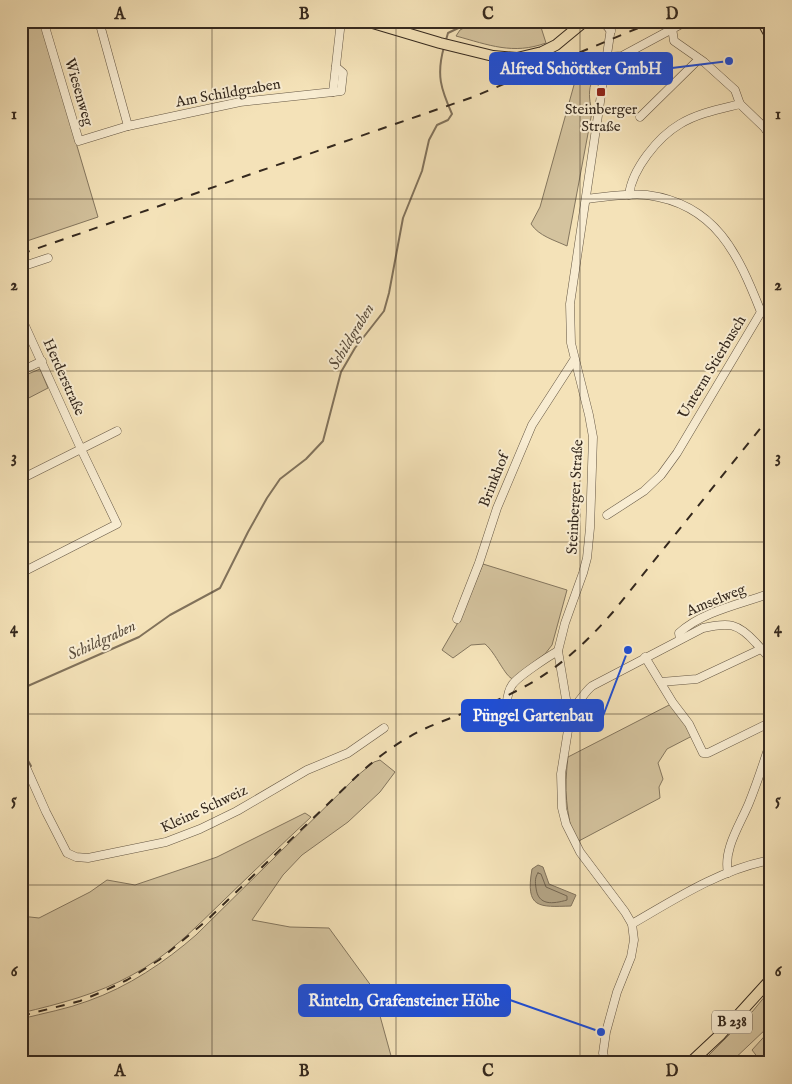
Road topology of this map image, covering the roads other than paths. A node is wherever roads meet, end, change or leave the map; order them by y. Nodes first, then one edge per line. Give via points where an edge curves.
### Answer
1 (99, 21) edge
2 (341, 21) edge
3 (366, 21) edge
4 (585, 21) edge
5 (599, 21) edge
6 (687, 21) edge
7 (762, 21) edge
8 (611, 25) edge
9 (672, 28) junction
10 (46, 30) dead end
11 (771, 38) edge
12 (606, 57) junction
13 (699, 58) junction
14 (740, 104) junction
15 (640, 117) dead end
16 (128, 126) junction
17 (100, 135) joint
18 (771, 137) edge
19 (629, 195) junction
20 (586, 200) junction
21 (48, 258) dead end
22 (21, 267) edge
23 (771, 304) edge
24 (761, 312) junction
25 (21, 317) edge
26 (574, 360) junction
27 (42, 361) junction
28 (21, 371) edge
29 (117, 431) dead end
30 (81, 449) junction
31 (21, 479) edge
32 (607, 515) dead end
33 (21, 573) edge
34 (771, 593) edge
35 (457, 619) dead end
36 (680, 639) junction
37 (761, 649) junction
38 (558, 651) junction
39 (645, 657) junction
40 (771, 661) edge
41 (662, 682) junction
42 (506, 709) dead end
43 (568, 711) junction
44 (771, 722) edge
45 (384, 728) dead end
46 (771, 740) edge
47 (21, 756) edge
48 (771, 860) edge
49 (728, 873) junction
50 (632, 924) junction
51 (771, 979) edge
52 (606, 1063) edge
53 (690, 1063) edge

1 - 16 street
2 - 16 street, Am Schildgraben via 332,92 240,102
3 - 4 main road via 444,44 493,56 517,58 542,52
5 - 8 street
6 - 9 street
7 - 11 main road
8 - 12 street, Steinberger Straße
9 - 12 street via 622,56
9 - 13 street via 674,41
10 - 17 street, Wiesenweg via 79,141
12 - 20 street, Steinberger Straße
13 - 14 street via 735,90
13 - 15 street
14 - 18 street
14 - 19 street via 698,116 668,133 645,158 630,184
16 - 17 street, Am Schildgraben
19 - 20 street, Unterm Stierbusch
19 - 24 street, Unterm Stierbusch via 646,195 678,203 719,231 748,279
20 - 26 street, Steinberger Straße via 570,304
21 - 22 street
23 - 24 street
24 - 32 street, Unterm Stierbusch via 661,475 644,491
25 - 27 street, Herderstraße
26 - 35 street, Brinkhof via 544,404 522,448
26 - 38 street, Steinberger Straße via 593,437 589,543 584,573
27 - 28 street
27 - 30 street, Herderstraße
29 - 30 street
30 - 31 street
30 - 33 street, Herderstraße via 117,524
34 - 36 street, Amselweg via 688,625 679,633
36 - 37 street via 715,625 737,626
36 - 39 street
37 - 40 street
37 - 41 street via 697,679
38 - 42 street via 512,684
38 - 43 street, Steinberger Straße
39 - 41 street
39 - 43 street via 584,691
41 - 44 street via 703,753
43 - 50 street, Steinberger Straße via 561,774 566,824 580,852
45 - 47 street, Kleine Schweiz via 348,752 307,770 200,829 166,842 88,858 67,853
46 - 49 street via 731,846 726,862
48 - 49 street
49 - 50 street
50 - 52 street via 631,957 606,1032 603,1053
51 - 53 main road, B 238

